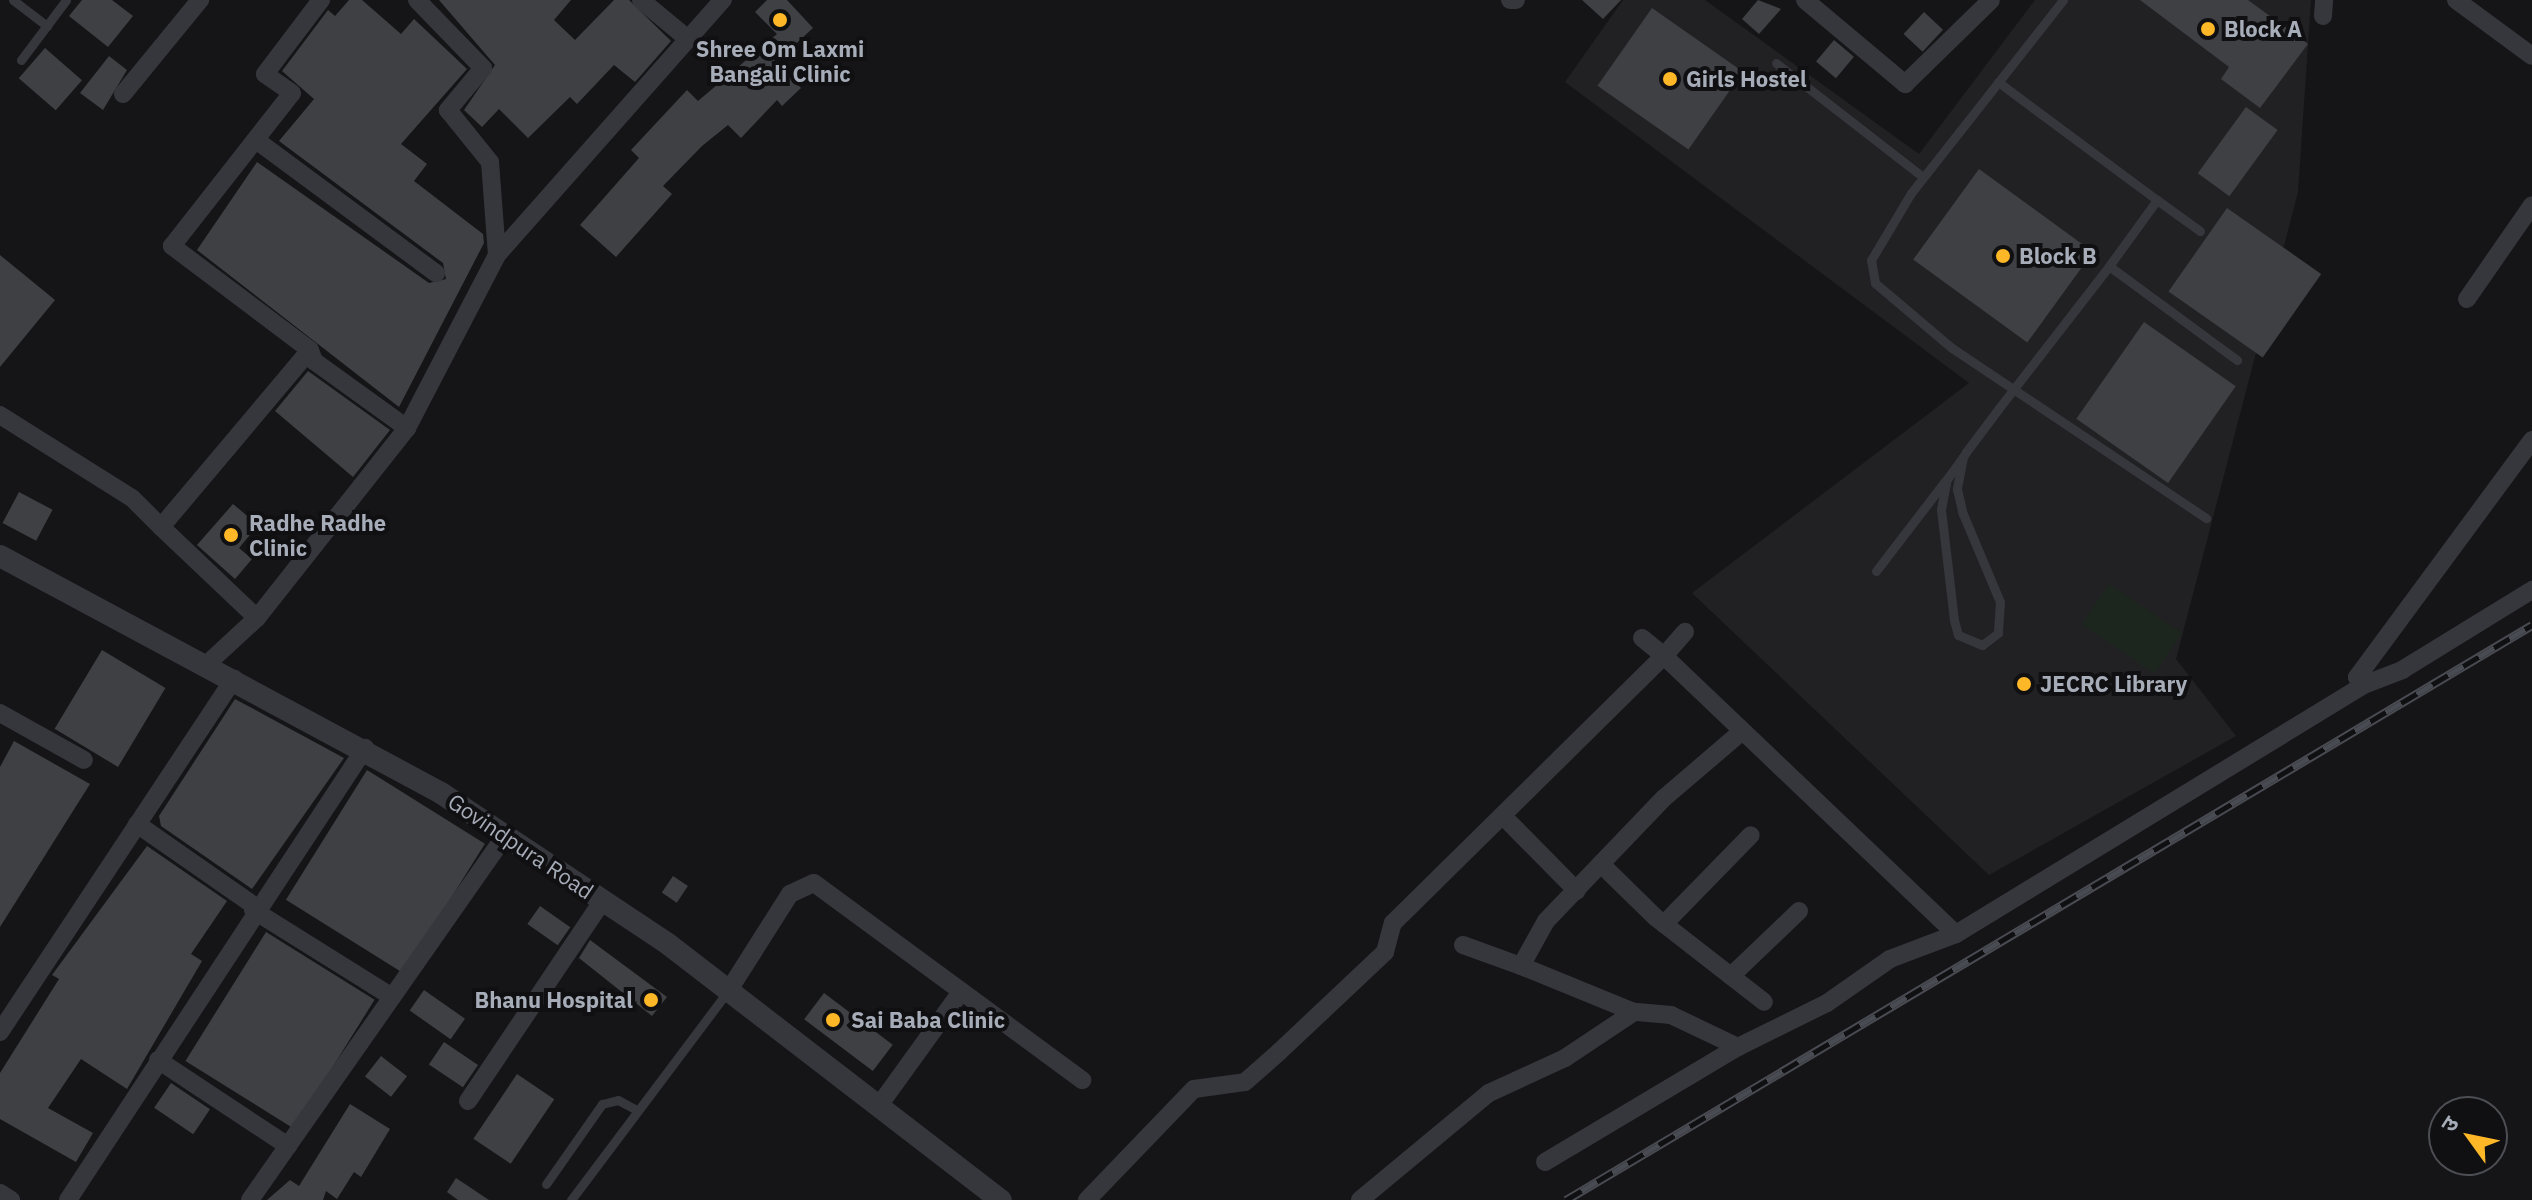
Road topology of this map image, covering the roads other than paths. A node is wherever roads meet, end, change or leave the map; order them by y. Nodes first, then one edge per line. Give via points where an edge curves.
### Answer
1 (13, 0) edge
2 (66, 0) edge
3 (200, 0) edge
4 (321, 0) edge
5 (417, 0) edge
6 (641, 0) edge
7 (723, 0) edge
8 (1805, 0) edge
9 (2063, 0) edge
10 (2456, 0) edge
11 (1981, 3) edge
12 (47, 26) junction
13 (688, 39) junction
14 (2532, 56) edge
15 (21, 60) dead end
16 (1776, 63) dead end
17 (1998, 82) junction
18 (123, 94) dead end
19 (256, 140) junction
20 (1923, 177) junction
21 (2157, 200) junction
22 (2532, 205) edge
23 (2200, 231) dead end
24 (497, 255) junction
25 (2109, 266) junction
26 (436, 273) dead end
27 (2467, 299) dead end
28 (310, 350) junction
29 (2237, 360) dead end
30 (2014, 389) junction
31 (0, 415) edge
32 (407, 428) junction
33 (2532, 440) edge
34 (1963, 457) junction
35 (1947, 479) junction
36 (2206, 518) dead end
37 (161, 527) junction
38 (0, 556) edge
39 (1876, 571) dead end
40 (2532, 590) edge
41 (257, 618) junction
42 (1685, 632) dead end
43 (1642, 638) dead end
44 (1664, 656) junction
45 (206, 665) junction
46 (234, 679) junction
47 (2366, 684) junction
48 (3, 721) edge
49 (1739, 734) junction
50 (365, 748) junction
51 (84, 760) dead end
52 (1503, 816) junction
53 (137, 824) junction
54 (506, 835) junction
55 (1751, 835) dead end
56 (1604, 867) junction
57 (1577, 891) junction
58 (603, 900) junction
59 (255, 908) junction
60 (1799, 911) dead end
61 (1664, 924) junction
62 (1956, 934) junction
63 (1463, 945) dead end
64 (1521, 966) junction
65 (1731, 976) junction
66 (729, 990) junction
67 (961, 992) junction
68 (392, 997) junction
69 (1764, 1002) dead end
70 (1634, 1012) junction
71 (0, 1032) edge
72 (1738, 1047) junction
73 (158, 1060) junction
74 (1082, 1080) dead end
75 (468, 1101) dead end
76 (878, 1107) junction
77 (637, 1110) junction
78 (288, 1146) junction
79 (1545, 1162) dead end
80 (546, 1184) dead end
81 (0, 1193) edge
82 (994, 1198) edge
83 (11, 1200) edge
84 (68, 1200) edge
85 (250, 1200) edge
86 (571, 1200) edge
87 (1087, 1200) edge
88 (1360, 1200) edge

1 - 12 lane
2 - 12 lane
3 - 18 street
4 - 19 street via 265,74 292,93
5 - 24 street via 483,68 448,110 490,162 497,183
6 - 13 street
7 - 13 street
8 - 11 street via 1905,84
9 - 17 lane
10 - 14 street
12 - 15 lane
13 - 24 street
16 - 20 lane
17 - 20 lane
17 - 21 lane
19 - 26 street
19 - 28 street via 172,246
20 - 30 lane via 1871,260 1875,283
21 - 23 lane
21 - 25 lane
22 - 27 street
24 - 32 street
25 - 29 lane
25 - 30 lane
28 - 32 street via 314,361
28 - 37 street
30 - 34 lane
30 - 36 lane
31 - 37 street via 132,498
32 - 41 street
33 - 47 street via 2357,677
34 - 35 lane
34 - 35 lane via 1957,489 1963,514 2000,602 1998,633 1982,645 1958,635 1954,620 1941,509
35 - 39 lane
37 - 41 street
38 - 45 street, Govindpura Road
40 - 47 street
41 - 45 street
42 - 44 street
43 - 44 street
44 - 49 street
44 - 52 street
45 - 46 street, Govindpura Road
46 - 50 street, Govindpura Road
46 - 53 street
47 - 62 street
48 - 51 street
49 - 56 street via 1664,798
49 - 62 street
50 - 54 street, Govindpura Road
50 - 59 street
52 - 57 street
52 - 87 street via 1393,923 1385,952 1279,1052 1245,1082 1194,1089
53 - 59 street
53 - 71 street
54 - 58 street, Govindpura Road
54 - 68 street
55 - 61 street
56 - 57 street
56 - 61 street
57 - 64 street via 1546,921
58 - 66 street, Govindpura Road
58 - 75 street
59 - 68 street
59 - 73 street
60 - 65 street
61 - 65 street
62 - 72 street via 1890,959 1827,1003
63 - 64 street
64 - 70 street
65 - 69 street
66 - 67 street via 790,894 814,883
66 - 76 street, Govindpura Road
66 - 77 lane
67 - 74 street
67 - 76 street
68 - 78 street
70 - 72 street via 1671,1015
70 - 88 street via 1565,1058 1489,1093
72 - 79 street
73 - 78 street
73 - 84 street
76 - 82 street, Govindpura Road
77 - 80 lane via 618,1100 602,1104
77 - 86 lane
78 - 85 street
81 - 83 street

